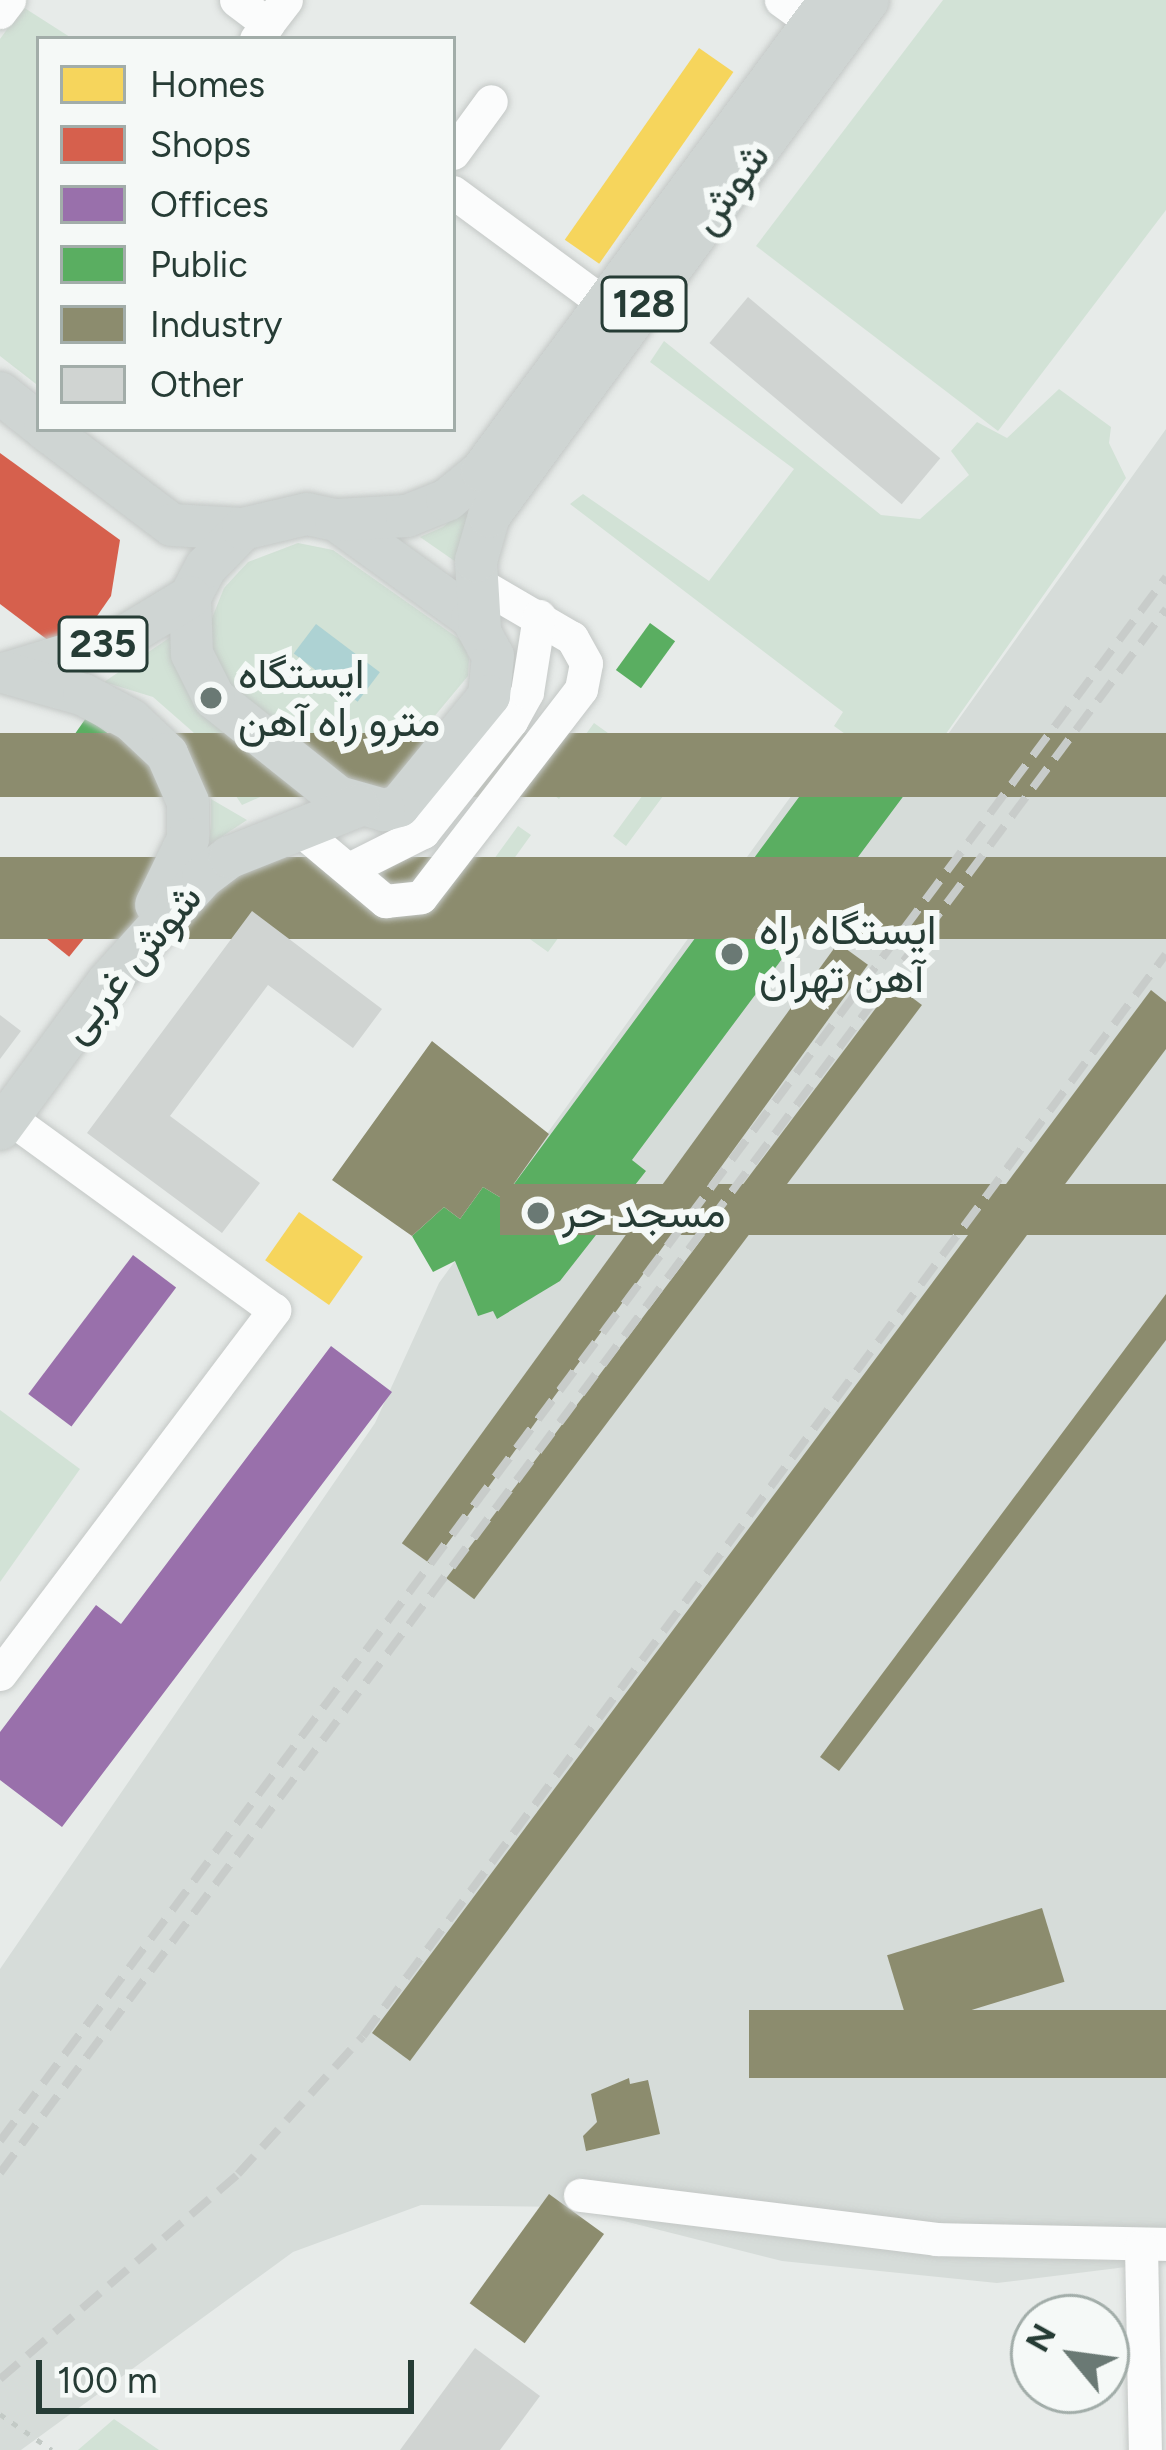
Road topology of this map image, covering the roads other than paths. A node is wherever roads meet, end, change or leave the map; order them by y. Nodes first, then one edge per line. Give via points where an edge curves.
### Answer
1 (8, 0) edge
2 (236, 0) edge
3 (868, 0) edge
4 (808, 8) edge
5 (0, 12) edge
6 (270, 21) edge
7 (491, 101) dead end
8 (456, 149) edge
9 (456, 194) edge
10 (606, 305) junction
11 (50, 432) edge
12 (336, 520) junction
13 (243, 529) junction
14 (476, 582) junction
15 (190, 596) junction
16 (539, 616) junction
17 (480, 628) junction
18 (2, 677) edge
19 (358, 806) junction
20 (298, 828) junction
21 (351, 866) junction
22 (107, 982) junction
23 (4, 1123) edge
24 (0, 1674) edge
25 (580, 2195) dead end
26 (1154, 2245) edge
27 (1145, 2450) edge

1 - 5 street
2 - 6 street
3 - 14 main road, شوش / 128 via 489,516
4 - 10 main road, شوش / 128
7 - 8 street
9 - 10 street
10 - 12 main road, شوش / 128 via 482,471 447,500 407,516
11 - 13 main road via 172,525
12 - 13 main road via 275,516
12 - 17 main road
13 - 15 main road
14 - 16 street
14 - 17 main road, شوش / 128
15 - 18 main road, 235 via 122,638
15 - 19 main road via 192,655 214,698
16 - 21 street via 527,692 511,721 423,832
16 - 21 street via 583,649 586,678 421,897 385,901
17 - 19 main road via 493,656 489,696 409,801 384,810
18 - 22 main road via 63,686 130,720 166,754 188,802 188,839 176,874
19 - 20 main road, شوش غربی
20 - 21 street
20 - 22 main road, شوش غربی via 203,877
22 - 23 main road, شوش غربی
23 - 24 street via 274,1310
25 - 26 street via 936,2239
26 - 27 street

